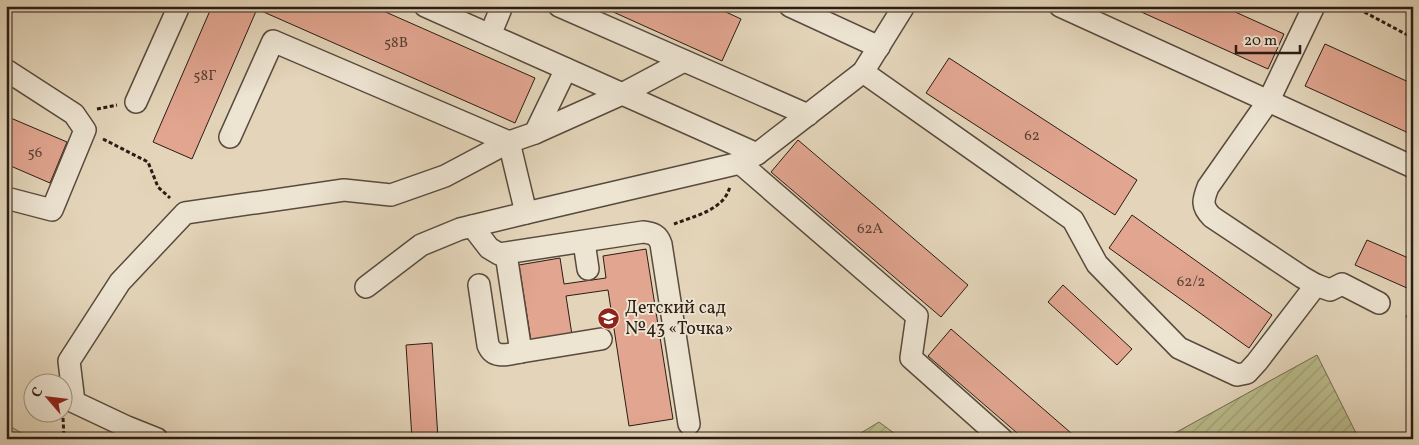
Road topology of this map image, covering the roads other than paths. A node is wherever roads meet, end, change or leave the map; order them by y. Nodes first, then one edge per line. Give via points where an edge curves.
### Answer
1 (179, 6) edge
2 (425, 6) edge
3 (502, 6) edge
4 (559, 6) edge
5 (790, 6) edge
6 (904, 6) edge
7 (1060, 6) edge
8 (1314, 6) edge
9 (490, 35) junction
10 (879, 48) junction
11 (684, 61) junction
12 (566, 69) junction
13 (6, 70) edge
14 (863, 72) junction
15 (622, 94) junction
16 (1269, 100) junction
17 (136, 102) road end
18 (808, 115) junction
19 (535, 133) junction
20 (230, 137) dead end
21 (509, 142) junction
22 (749, 158) junction
23 (1413, 167) edge
24 (6, 198) edge
25 (526, 213) junction
26 (472, 226) junction
27 (584, 242) junction
28 (506, 254) junction
29 (588, 269) dead end
30 (479, 285) dead end
31 (1316, 285) junction
32 (366, 287) dead end
33 (1379, 303) dead end
34 (601, 339) dead end
35 (522, 352) junction
36 (689, 424) dead end
37 (157, 439) edge
38 (1002, 439) edge

1 - 17 lane
2 - 9 lane
3 - 9 lane
4 - 11 lane
5 - 10 lane
6 - 10 lane
7 - 16 lane
8 - 16 lane
9 - 12 lane
10 - 14 lane
11 - 15 lane
11 - 18 lane
12 - 15 lane
12 - 19 lane
13 - 24 lane via 79,122 52,210
14 - 18 lane
14 - 31 lane via 1073,220 1097,264 1179,348 1225,370 1237,375 1247,373
15 - 19 lane
15 - 22 lane
16 - 23 lane
16 - 31 lane via 1208,186 1203,199 1204,209
18 - 22 lane
19 - 21 lane
20 - 21 lane via 273,41
21 - 25 lane
21 - 37 lane via 445,176 391,195 344,190 185,212 120,282 70,361 74,402
22 - 25 lane
22 - 38 lane via 918,316 911,358
25 - 26 lane
26 - 28 lane via 494,252
26 - 32 lane via 421,245
27 - 28 lane
27 - 29 lane
27 - 36 lane via 643,232 659,237
28 - 35 lane
30 - 35 lane via 490,351 501,355
31 - 33 lane via 1330,290 1342,284
34 - 35 lane

